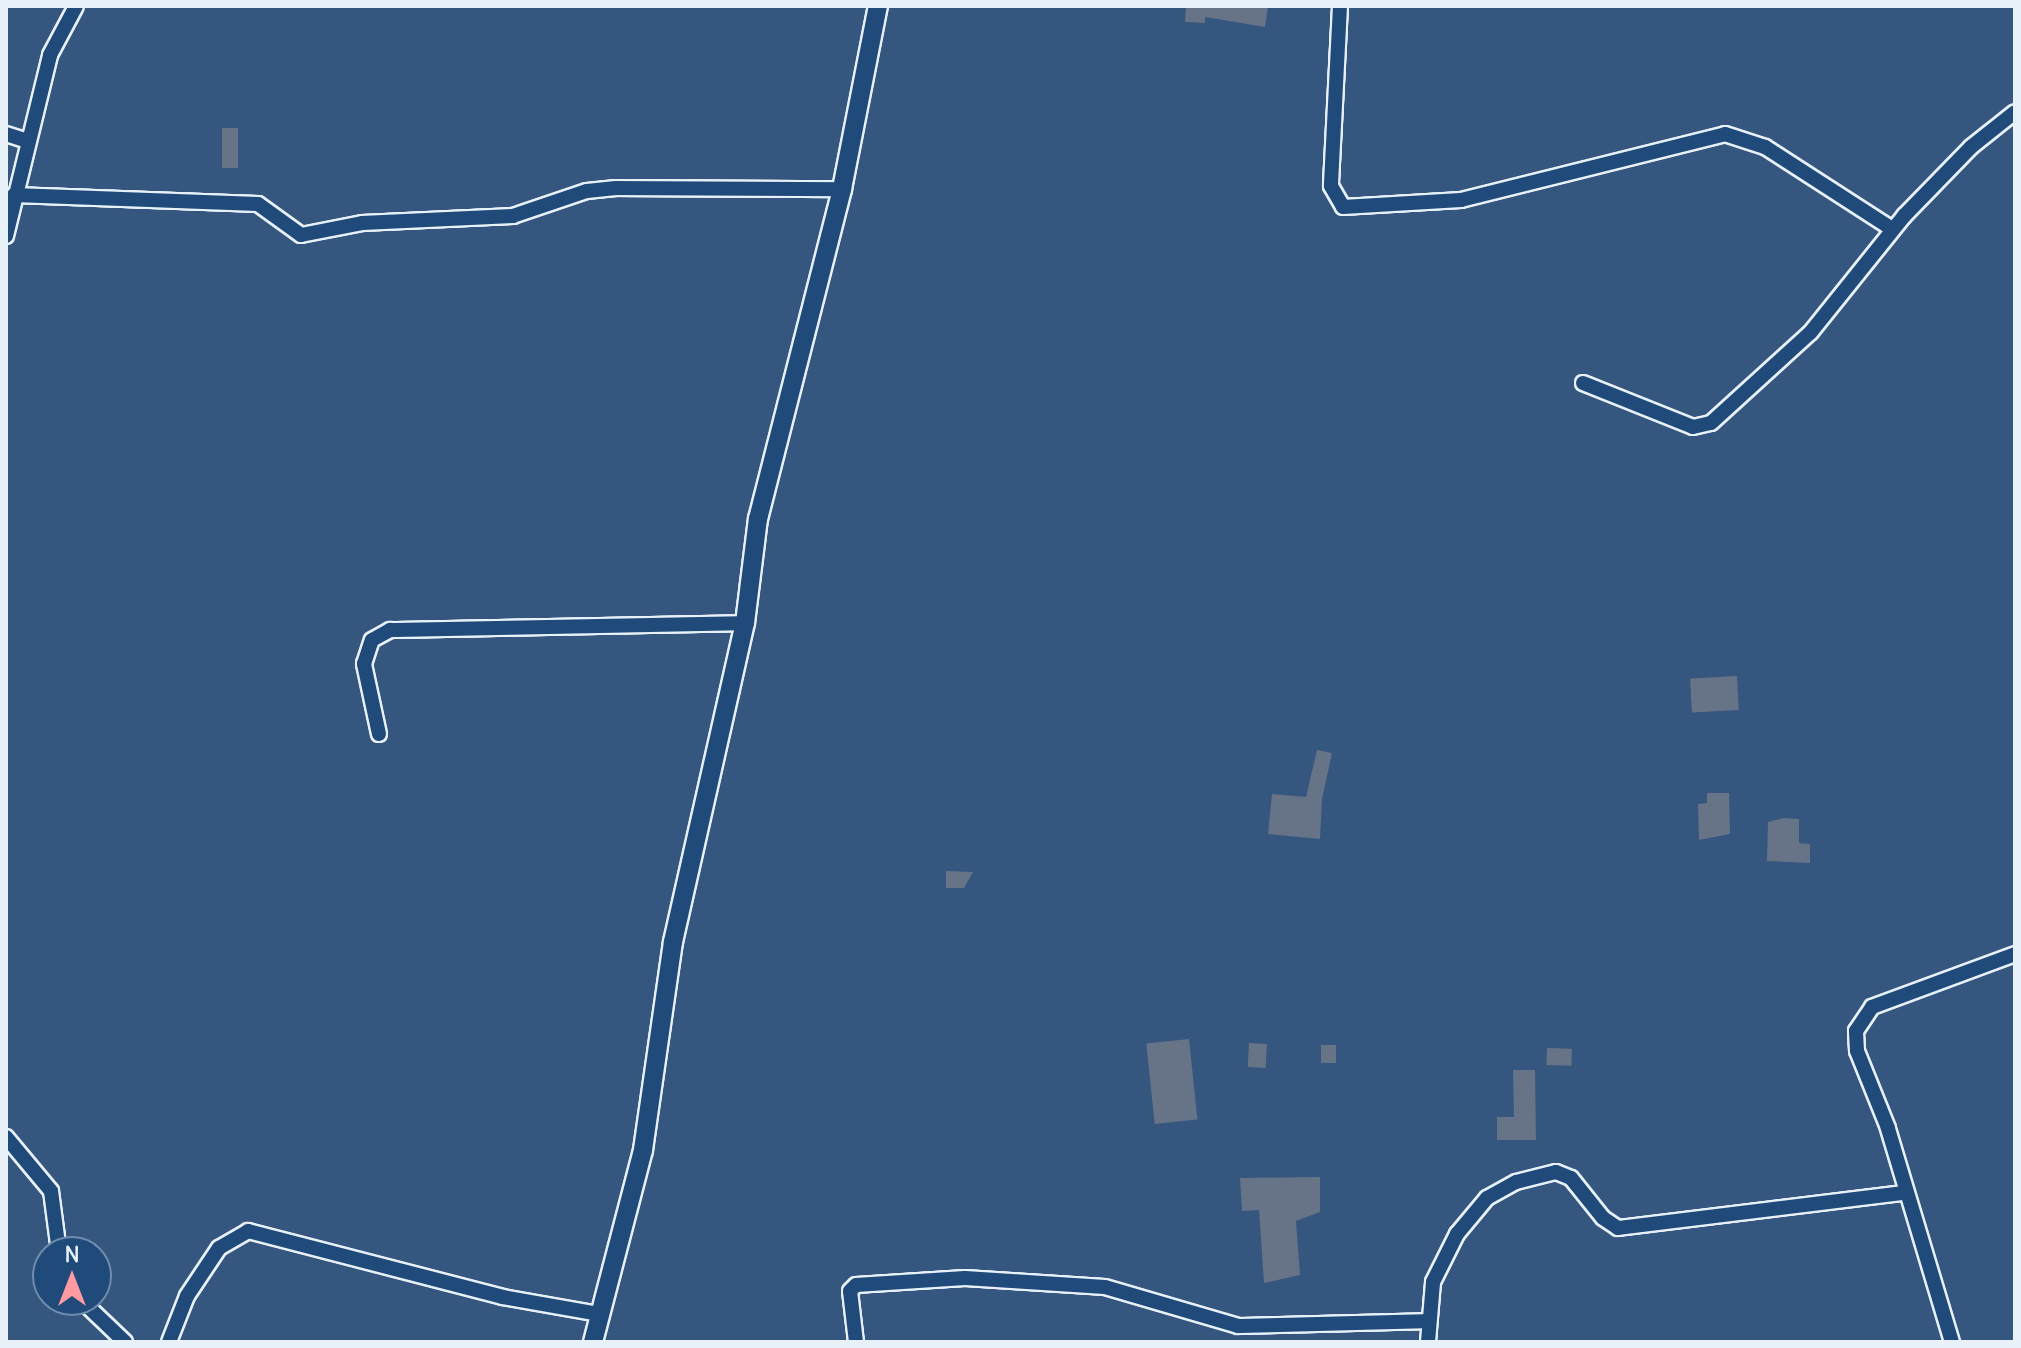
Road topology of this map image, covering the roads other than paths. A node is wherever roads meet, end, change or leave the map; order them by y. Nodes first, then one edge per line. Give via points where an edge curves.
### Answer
1 (76, 6) edge
2 (878, 6) edge
3 (1340, 6) edge
4 (2015, 112) edge
5 (6, 134) edge
6 (28, 141) junction
7 (842, 189) junction
8 (14, 195) junction
9 (1892, 229) junction
10 (6, 236) edge
11 (1583, 383) dead end
12 (745, 623) junction
13 (379, 734) dead end
14 (2015, 954) edge
15 (6, 1137) edge
16 (1905, 1193) junction
17 (57, 1236) edge
18 (599, 1314) junction
19 (98, 1316) edge
20 (1426, 1321) junction
21 (125, 1342) edge
22 (169, 1342) edge
23 (593, 1342) edge
24 (856, 1342) edge
25 (1428, 1342) edge
26 (1952, 1342) edge

1 - 6 street via 50,55
2 - 7 street
3 - 9 street via 1331,186 1343,207 1461,200 1725,134 1765,147
4 - 9 street via 1971,147
5 - 6 street
6 - 8 street
7 - 8 street via 616,188 587,191 513,216 362,223 301,235 258,204
7 - 12 street via 758,519
8 - 10 street
9 - 11 street via 1811,332 1702,427
12 - 13 street via 390,630 372,640 364,664
12 - 18 street via 673,942 643,1150
14 - 16 street via 1872,1007 1856,1031 1857,1051 1888,1128
15 - 17 street via 51,1191
16 - 20 street via 1618,1228 1603,1218 1571,1178 1544,1174 1487,1198 1457,1234 1433,1282
16 - 26 street
18 - 22 street via 503,1297 248,1231 219,1248 187,1296
18 - 23 street
19 - 21 street
20 - 24 street via 1238,1326 1105,1287 965,1278 856,1285 850,1291
20 - 25 street

